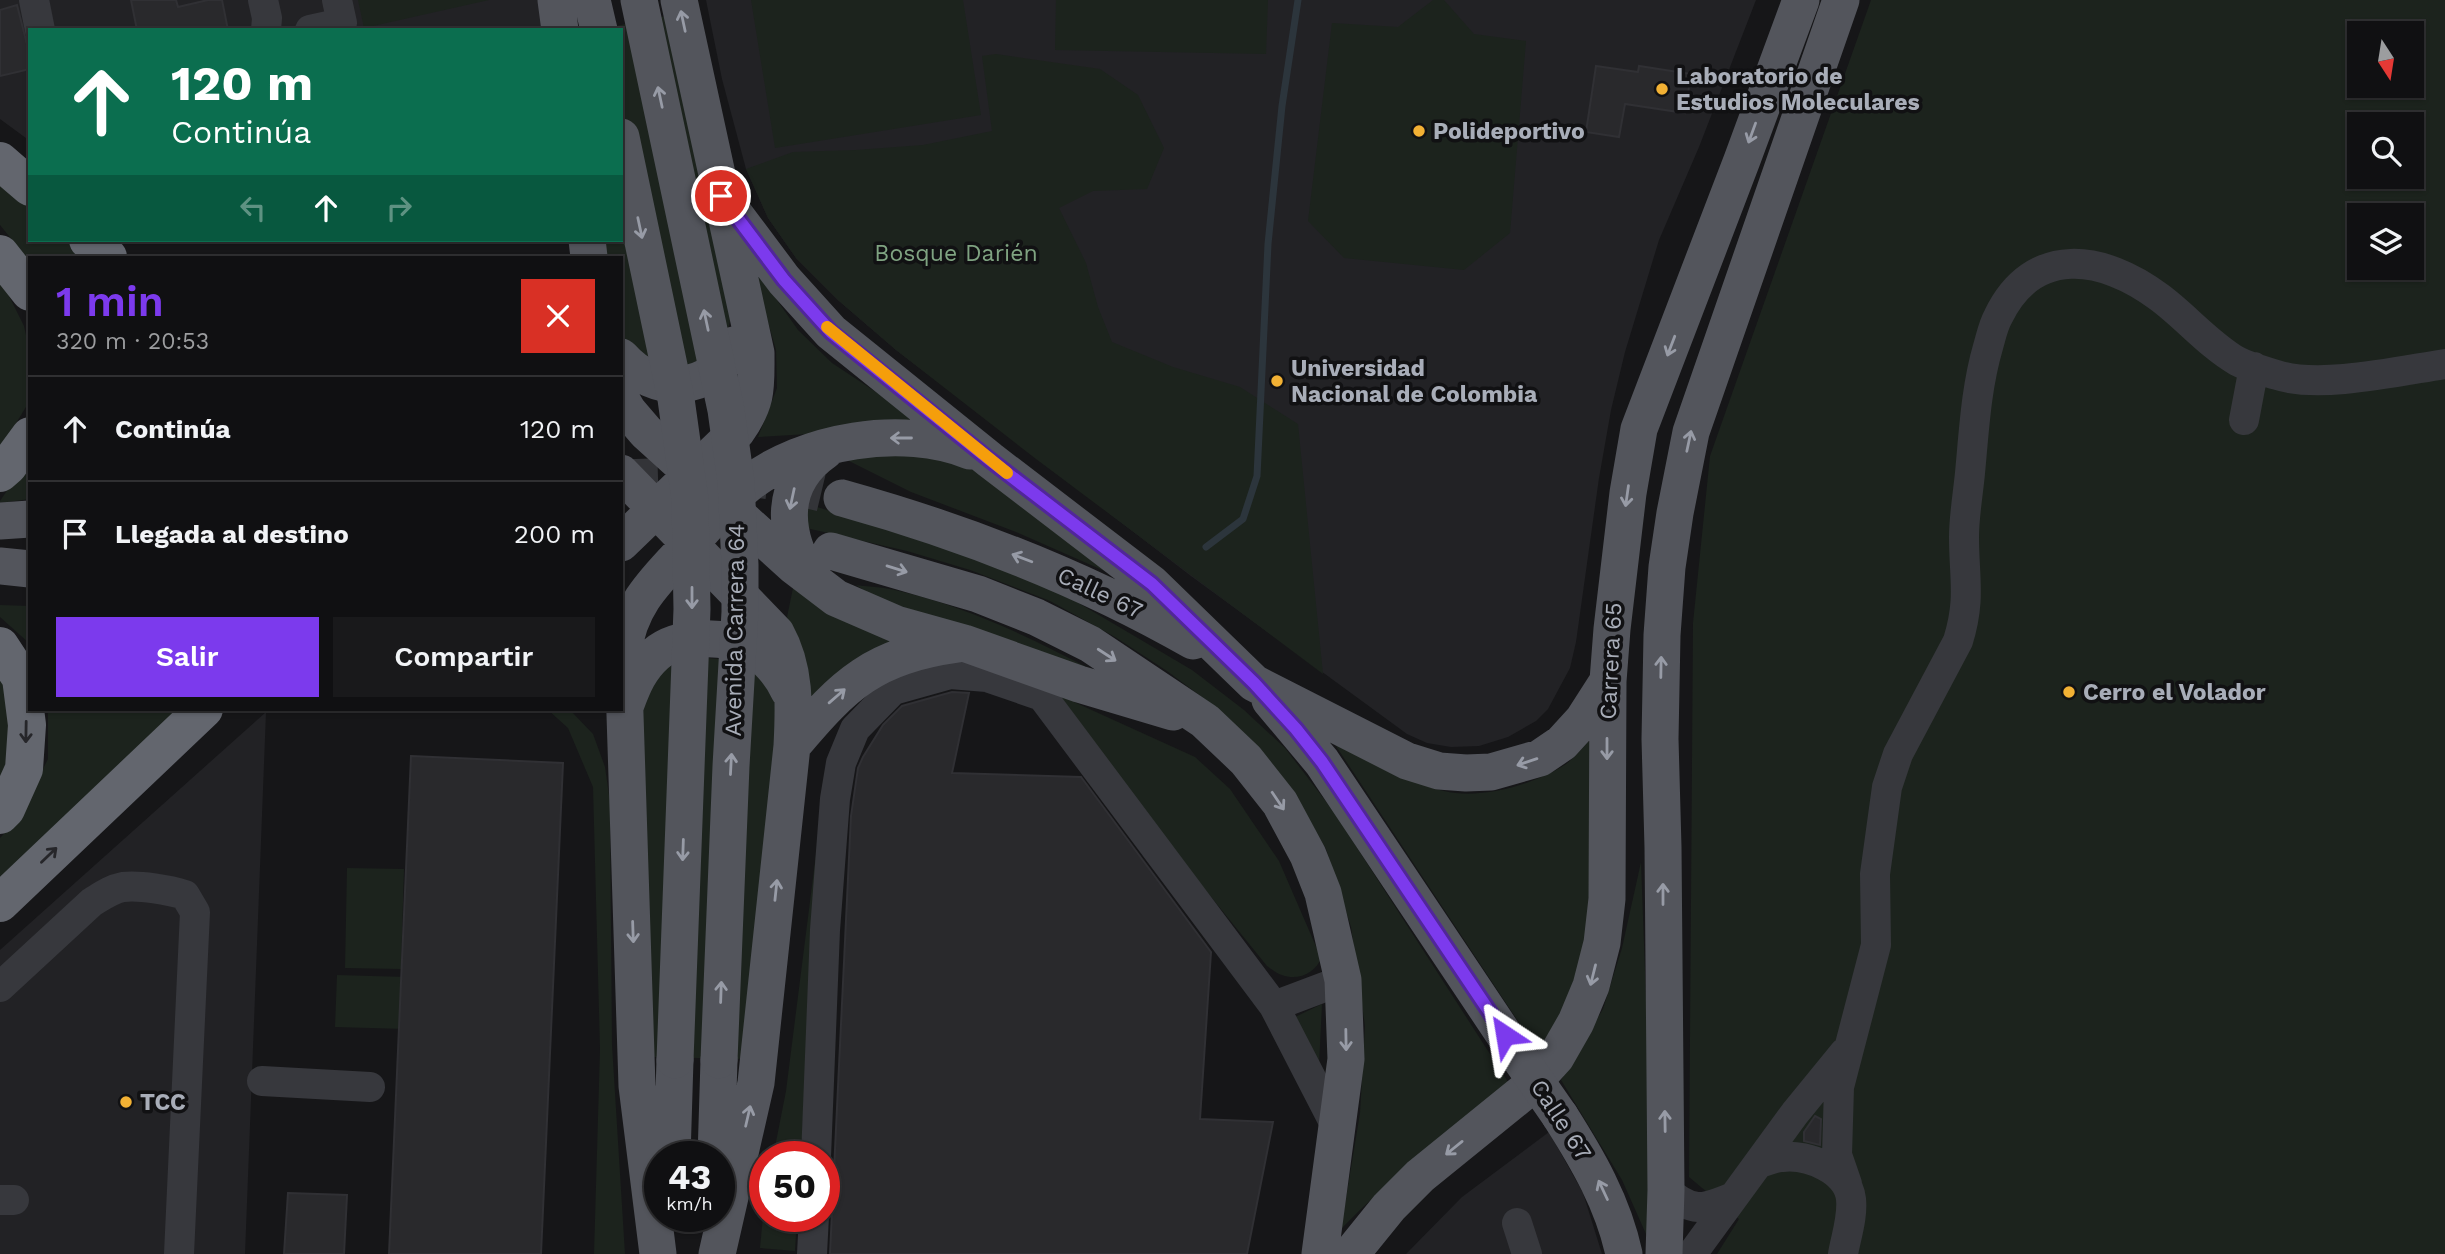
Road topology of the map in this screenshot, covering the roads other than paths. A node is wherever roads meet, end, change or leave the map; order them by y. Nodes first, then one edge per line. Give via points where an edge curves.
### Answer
1 (34, 0) edge
2 (263, 0) edge
3 (337, 0) edge
4 (556, 0) edge
5 (639, 0) edge
6 (679, 0) edge
7 (1801, 0) edge
8 (1840, 0) edge
9 (40, 28) edge
10 (266, 28) edge
11 (319, 28) edge
12 (560, 28) edge
13 (623, 147) edge
14 (0, 161) edge
15 (28, 185) edge
16 (721, 196) junction
17 (90, 242) edge
18 (0, 254) edge
19 (107, 256) edge
20 (28, 289) edge
21 (744, 292) junction
22 (623, 358) edge
23 (2445, 364) edge
24 (2254, 367) junction
25 (623, 402) edge
26 (2244, 420) dead end
27 (28, 439) edge
28 (832, 447) junction
29 (990, 460) junction
30 (0, 472) edge
31 (623, 475) edge
32 (693, 475) junction
33 (842, 498) tunnel mouth
34 (727, 506) junction
35 (658, 510) junction
36 (28, 519) edge
37 (0, 521) edge
38 (623, 542) edge
39 (690, 544) junction
40 (831, 551) dead end
41 (28, 561) edge
42 (0, 564) edge
43 (28, 569) edge
44 (814, 583) junction
45 (964, 643) junction
46 (0, 646) edge
47 (623, 653) edge
48 (1608, 681) junction
49 (1254, 683) junction
50 (623, 695) edge
51 (794, 702) junction
52 (202, 711) edge
53 (614, 711) edge
54 (1205, 721) junction
55 (792, 746) junction
56 (0, 816) edge
57 (0, 903) edge
58 (1343, 981) junction
59 (0, 987) edge
60 (1274, 1006) junction
61 (1851, 1045) junction
62 (262, 1081) dead end
63 (370, 1087) dead end
64 (1338, 1130) junction
65 (672, 1141) edge
66 (716, 1141) edge
67 (817, 1141) edge
68 (1760, 1163) junction
69 (1847, 1184) junction
70 (1666, 1190) junction
71 (1733, 1197) junction
72 (1517, 1223) dead end
73 (670, 1232) edge
74 (715, 1232) edge
75 (813, 1232) edge
76 (179, 1254) edge
77 (658, 1254) edge
78 (670, 1254) edge
79 (715, 1254) edge
80 (812, 1254) edge
81 (1320, 1254) edge
82 (1351, 1254) edge
83 (1527, 1254) edge
84 (1624, 1254) edge
85 (1664, 1254) edge
86 (1692, 1254) edge
87 (1843, 1254) edge

1 - 9 lane
2 - 10 lane
3 - 11 lane via 342,23
4 - 12 main road
66 -> 5 main road, Avenida Carrera 64, bridge via 740,612 736,482 726,410
16 -> 6 main road
7 -> 48 main road, Carrera 65 via 1639,429 1617,576
70 -> 8 main road via 1660,739 1667,566 1691,432
13 -> 65 main road, Avenida Carrera 64, bridge via 676,399 690,499 692,608
14 - 15 highway
16 - 21 main road
16 - 29 main road via 784,280 831,332
17 - 19 highway
18 - 20 highway
21 - 22 main road via 737,340 728,359 699,381 656,382
21 - 32 main road via 756,354 755,397 737,430
23 - 24 lane via 2328,380 2279,376
24 - 26 lane
24 - 61 lane via 2237,361 2131,279 2084,262 2035,274 1997,317 1978,384 1964,534 1968,597 1964,622 1898,754 1887,787 1875,874 1877,946
25 - 32 main road via 646,432
27 - 30 highway
29 -> 28 main road via 961,448 908,437
28 - 34 main road via 766,472
28 -> 44 main road via 802,473 789,506 798,555
29 - 49 main road via 1152,584
31 - 35 main road
32 - 34 main road
32 - 35 main road
49 -> 33 main road, Calle 67 via 1163,624 1038,564 960,534
34 - 39 main road
34 - 44 main road
35 - 38 main road
35 - 39 main road
36 - 37 main road
39 - 47 main road via 653,583 632,614
39 - 51 main road via 776,633 785,649
40 -> 54 main road via 978,594 1036,617 1090,644
41 - 42 main road
42 - 43 main road
44 - 45 main road via 866,612
45 - 54 main road via 1079,684
55 -> 45 main road via 827,705 867,672 905,655
46 -> 56 highway via 20,678 27,724 24,769
48 -> 49 main road via 1583,720 1540,758 1491,772 1466,773 1407,761
48 -> 82 main road, Carrera 65 via 1607,899 1602,943 1576,1022 1556,1057 1526,1090 1420,1176
84 -> 49 main road, Calle 67, bridge via 1601,1185 1560,1116 1322,762
50 - 51 main road via 657,653 682,641 704,639 749,648 783,680
51 - 55 main road
57 -> 52 highway
53 -> 77 main road via 628,780 637,1086
54 -> 58 main road via 1265,782 1293,824 1323,893
79 -> 55 main road via 756,1083
58 - 60 lane
58 -> 64 main road via 1346,1059
59 - 76 lane via 107,892 124,887 185,895 195,912
60 - 64 lane
60 - 67 lane via 1042,696 988,677 950,674 893,690 855,729 841,763 825,930
61 - 68 lane
61 - 69 lane via 1839,1087 1837,1155
62 - 63 lane
64 - 81 main road
68 - 69 lane via 1796,1157 1826,1167
68 - 71 lane
69 - 87 lane via 1851,1215
70 - 71 lane via 1688,1206 1700,1208
70 - 85 main road
71 - 86 lane
72 - 83 lane
73 - 78 main road
74 - 79 main road
75 - 80 lane

